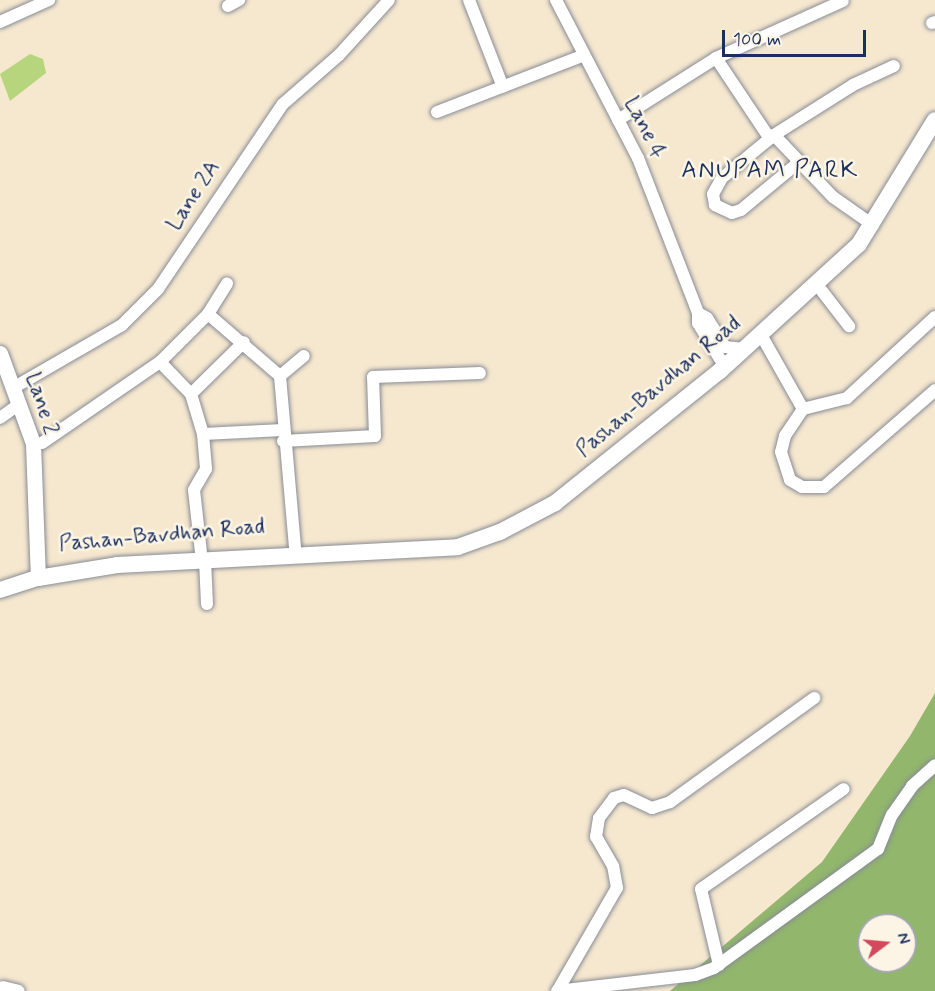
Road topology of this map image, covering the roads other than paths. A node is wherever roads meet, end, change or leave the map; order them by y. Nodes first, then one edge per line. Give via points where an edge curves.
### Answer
1 (49, 0) edge
2 (389, 0) edge
3 (469, 0) edge
4 (556, 0) edge
5 (843, 1) edge
6 (0, 22) edge
7 (582, 56) junction
8 (716, 58) junction
9 (894, 66) dead end
10 (503, 87) junction
11 (437, 112) dead end
12 (618, 120) junction
13 (935, 120) edge
14 (772, 137) junction
15 (799, 162) junction
16 (873, 225) junction
17 (815, 282) junction
18 (227, 284) dead end
19 (208, 314) junction
20 (698, 314) junction
21 (935, 317) edge
22 (849, 326) dead end
23 (760, 333) junction
24 (244, 342) junction
25 (744, 349) junction
26 (0, 353) edge
27 (304, 356) dead end
28 (160, 362) junction
29 (724, 367) junction
30 (480, 373) dead end
31 (280, 376) junction
32 (13, 388) junction
33 (935, 390) edge
34 (191, 394) junction
35 (19, 404) junction
36 (803, 409) junction
37 (0, 418) edge
38 (203, 434) junction
39 (283, 436) junction
40 (42, 443) dead end
41 (296, 548) junction
42 (328, 553) junction
43 (203, 556) junction
44 (38, 574) junction
45 (0, 580) edge
46 (0, 590) edge
47 (207, 604) dead end
48 (814, 698) dead end
49 (935, 765) edge
50 (844, 789) dead end
51 (720, 965) junction
52 (3, 987) dead end
53 (19, 991) edge
54 (557, 991) edge

1 - 6 street
2 - 32 street, Lane 2A via 339,54 284,104 158,289 122,325
3 - 10 street
4 - 7 street, Lane 4
5 - 8 street
7 - 10 street
7 - 12 street, Lane 4
8 - 12 street
8 - 14 street
9 - 14 street via 834,96
10 - 11 street
12 - 20 street, Lane 4 via 638,158
13 - 16 main road, Pashan-Bavdhan Road
14 - 15 street
14 - 15 street via 722,178 713,194 722,210 741,210
15 - 16 street via 833,197
16 - 17 main road, Pashan-Bavdhan Road via 859,244
17 - 22 street
17 - 23 main road, Pashan-Bavdhan Road
18 - 19 street
19 - 24 street
19 - 28 street
20 - 25 street, Lane 4 via 707,318 725,347
20 - 29 street, Lane 4 via 698,323
21 - 36 street via 847,398 837,404
23 - 25 main road, Pashan-Bavdhan Road
23 - 36 street
24 - 31 street
24 - 34 street
25 - 29 main road, Pashan-Bavdhan Road
26 - 32 street, Lane 2
27 - 31 street
28 - 34 street
28 - 40 street
29 - 42 main road, Pashan-Bavdhan Road via 555,503 500,532 458,546
30 - 39 street via 373,377 375,436
31 - 39 street
32 - 35 street, Lane 2
33 - 36 street via 824,487 802,487 790,480 783,469 781,452 785,436
34 - 38 street
35 - 37 street
35 - 44 street, Lane 2 via 33,443
38 - 39 street
38 - 43 street via 206,469 194,490
39 - 41 street
41 - 42 main road, Pashan-Bavdhan Road
41 - 43 main road, Pashan-Bavdhan Road
42 - 43 main road, Pashan-Bavdhan Road
43 - 44 main road, Pashan-Bavdhan Road via 117,557
43 - 47 street
44 - 45 main road, Pashan-Bavdhan Road
44 - 46 main road, Pashan-Bavdhan Road
48 - 54 street via 670,802 652,808 624,795 614,798 596,826 598,843 616,872 617,888
49 - 51 street via 897,807 878,849
50 - 51 street via 701,888
51 - 54 street via 696,975
52 - 53 street

